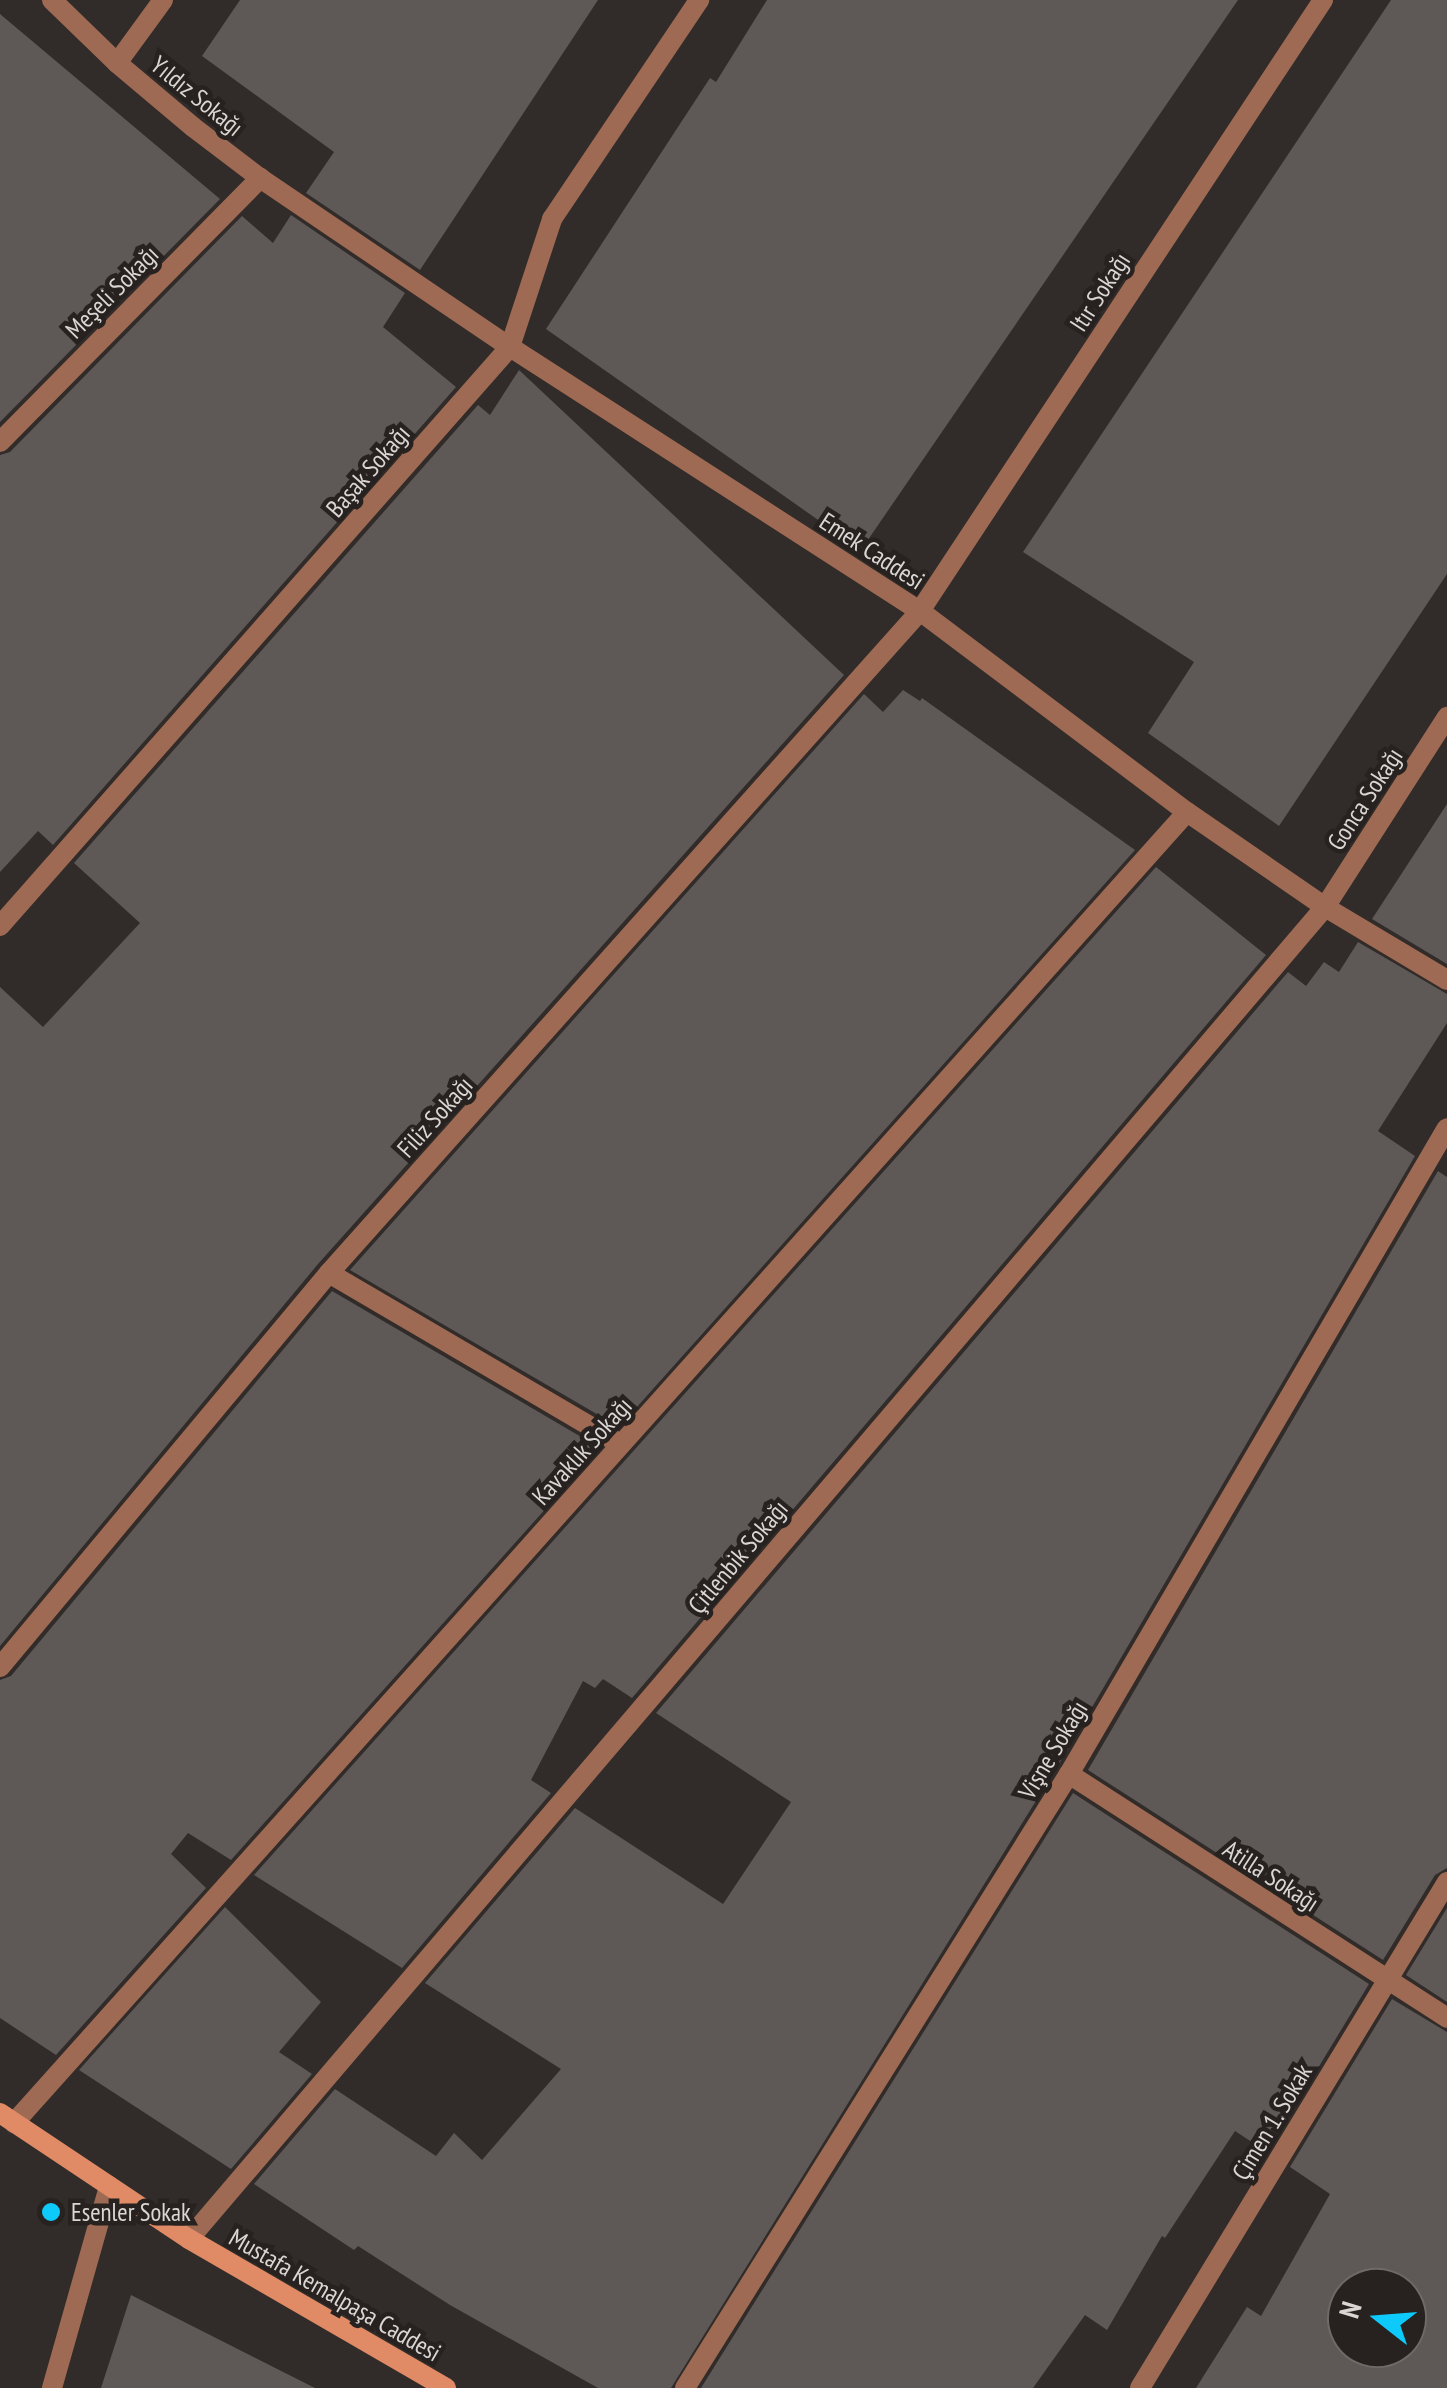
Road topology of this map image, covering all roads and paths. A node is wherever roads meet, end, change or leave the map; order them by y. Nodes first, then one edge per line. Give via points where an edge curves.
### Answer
1 (52, 0) edge
2 (162, 0) edge
3 (699, 0) edge
4 (1323, 0) edge
5 (117, 63) junction
6 (260, 178) junction
7 (510, 347) junction
8 (0, 442) edge
9 (920, 611) junction
10 (1447, 717) edge
11 (1187, 812) junction
12 (1325, 907) junction
13 (0, 926) edge
14 (1447, 980) edge
15 (1447, 1128) edge
16 (329, 1273) junction
17 (621, 1444) junction
18 (0, 1666) edge
19 (1069, 1774) junction
20 (1447, 1882) edge
21 (1386, 1981) junction
22 (1447, 2018) edge
23 (7, 2118) edge
24 (110, 2186) junction
25 (188, 2239) junction
26 (52, 2388) edge
27 (446, 2388) edge
28 (685, 2388) edge
29 (1140, 2388) edge

1 - 5 street
2 - 5 street, Yıldız Sokağı
3 - 7 street, Başak Sokağı via 552,219
4 - 9 street, Itır Sokağı
5 - 6 street, Yıldız Sokağı
6 - 7 street, Emek Caddesi
6 - 8 street, Meşeli Sokağı
7 - 9 street, Emek Caddesi
7 - 13 street, Başak Sokağı
9 - 11 street, Emek Caddesi
9 - 16 street, Filiz Sokağı
10 - 12 street, Gonca Sokağı
11 - 12 street, Emek Caddesi
11 - 17 street, Kavaklık Sokağı
12 - 14 street, Emek Caddesi
12 - 25 street, Çitlenbik Sokağı
15 - 19 street, Vişne Sokağı
16 - 17 street
16 - 18 street, Filiz Sokağı
17 - 23 street, Kavaklık Sokağı
19 - 21 street, Atilla Sokağı
19 - 28 street, Vişne Sokağı
20 - 21 street, Çimen 1. Sokak
21 - 22 street, Atilla Sokağı
21 - 29 street, Çimen 1. Sokak
23 - 24 street, Mustafa Kemalpaşa Caddesi
24 - 25 street, Mustafa Kemalpaşa Caddesi
24 - 26 street
25 - 27 street, Mustafa Kemalpaşa Caddesi

